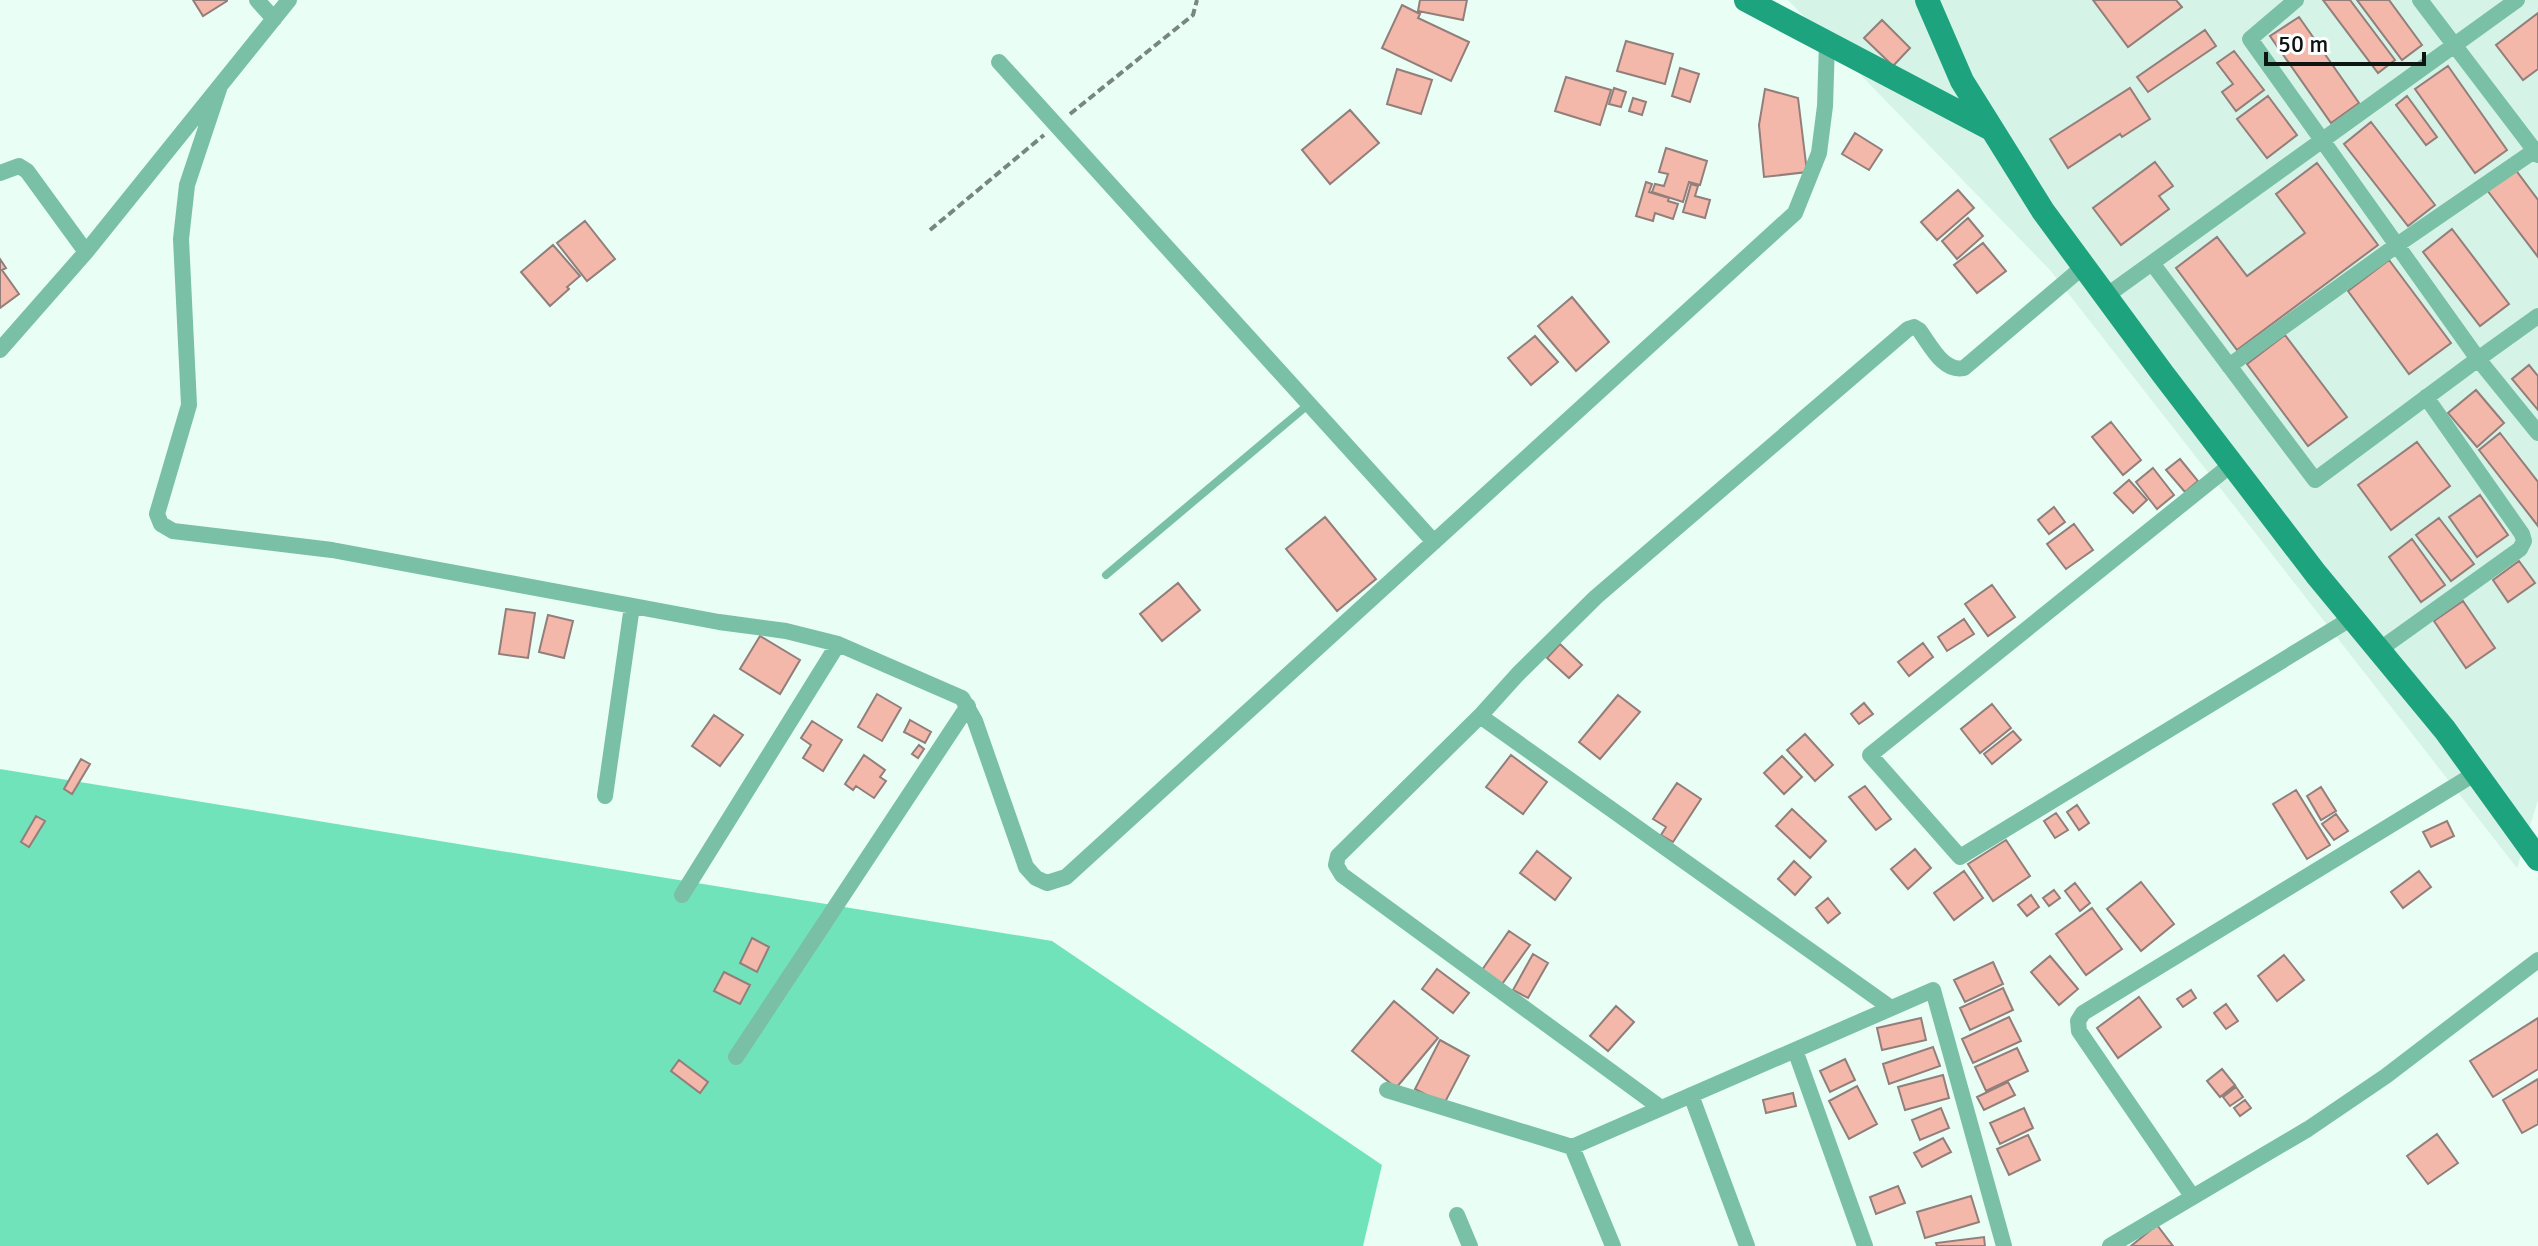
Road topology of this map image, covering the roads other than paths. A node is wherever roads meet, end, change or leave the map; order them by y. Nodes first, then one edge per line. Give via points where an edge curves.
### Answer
1 (257, 0) edge
2 (289, 0) edge
3 (1746, 0) edge
4 (1927, 0) edge
5 (2296, 0) edge
6 (2420, 0) edge
7 (2517, 0) edge
8 (274, 19) junction
9 (1827, 43) junction
10 (2454, 45) junction
11 (999, 62) dead end
12 (220, 86) junction
13 (1993, 130) junction
14 (2322, 140) junction
15 (2536, 153) edge
16 (0, 173) edge
17 (2397, 245) junction
18 (86, 252) junction
19 (2152, 263) junction
20 (2084, 266) junction
21 (2106, 296) junction
22 (2538, 316) edge
23 (0, 350) edge
24 (2478, 359) junction
25 (2229, 366) junction
26 (2426, 397) junction
27 (1309, 404) junction
28 (2538, 433) edge
29 (2232, 464) junction
30 (1434, 542) junction
31 (1106, 575) dead end
32 (632, 606) junction
33 (2352, 618) junction
34 (838, 644) junction
35 (2379, 650) junction
36 (968, 706) junction
37 (1480, 716) junction
38 (2476, 773) junction
39 (605, 796) dead end
40 (2538, 859) edge
41 (682, 895) dead end
42 (2538, 960) edge
43 (1891, 1008) junction
44 (1795, 1050) junction
45 (736, 1057) dead end
46 (1387, 1090) dead end
47 (1691, 1095) junction
48 (1661, 1108) junction
49 (1572, 1147) junction
50 (2192, 1196) junction
51 (1457, 1215) dead end
52 (2118, 1244) edge
53 (1470, 1246) edge
54 (1613, 1246) edge
55 (1747, 1246) edge
56 (1865, 1246) edge
57 (2004, 1246) edge

1 - 8 street
2 - 8 street
3 - 9 main road
4 - 13 main road via 1962,81
5 - 14 street via 2250,39
6 - 10 street
7 - 10 street
8 - 12 street
9 - 13 main road
9 - 30 street via 1819,153 1795,213
10 - 14 street
10 - 15 street
11 - 27 street
12 - 18 street
12 - 32 street via 187,185 181,239 189,405 157,514 161,524 173,531 332,550
13 - 20 main road
14 - 17 street
14 - 19 street
15 - 17 street
16 - 18 street via 19,166 27,171
17 - 24 street
17 - 25 street
18 - 23 street
19 - 21 street
19 - 25 street
20 - 21 main road
20 - 37 street via 1964,368 1947,366 1919,330 1908,329 1596,597
21 - 29 main road
22 - 24 street
24 - 26 street
24 - 28 street
25 - 26 street via 2315,480
26 - 35 street via 2524,541
27 - 30 street
27 - 31 lane
29 - 33 main road
29 - 33 street via 1870,755 1960,857
30 - 36 street via 1058,881 1047,883 1026,867
32 - 34 street
32 - 39 street
33 - 35 main road
34 - 36 street via 954,693
34 - 41 street
35 - 38 main road
36 - 45 street
37 - 43 street
37 - 48 street via 1338,856 1336,865 1342,875
38 - 40 main road
38 - 50 street via 2083,1013 2079,1031
42 - 50 street via 2386,1076 2308,1129
43 - 44 street
43 - 57 street via 1933,990
44 - 47 street
44 - 56 street
46 - 49 street
47 - 48 street
47 - 55 street
48 - 49 street
49 - 54 street
50 - 52 street
51 - 53 street

